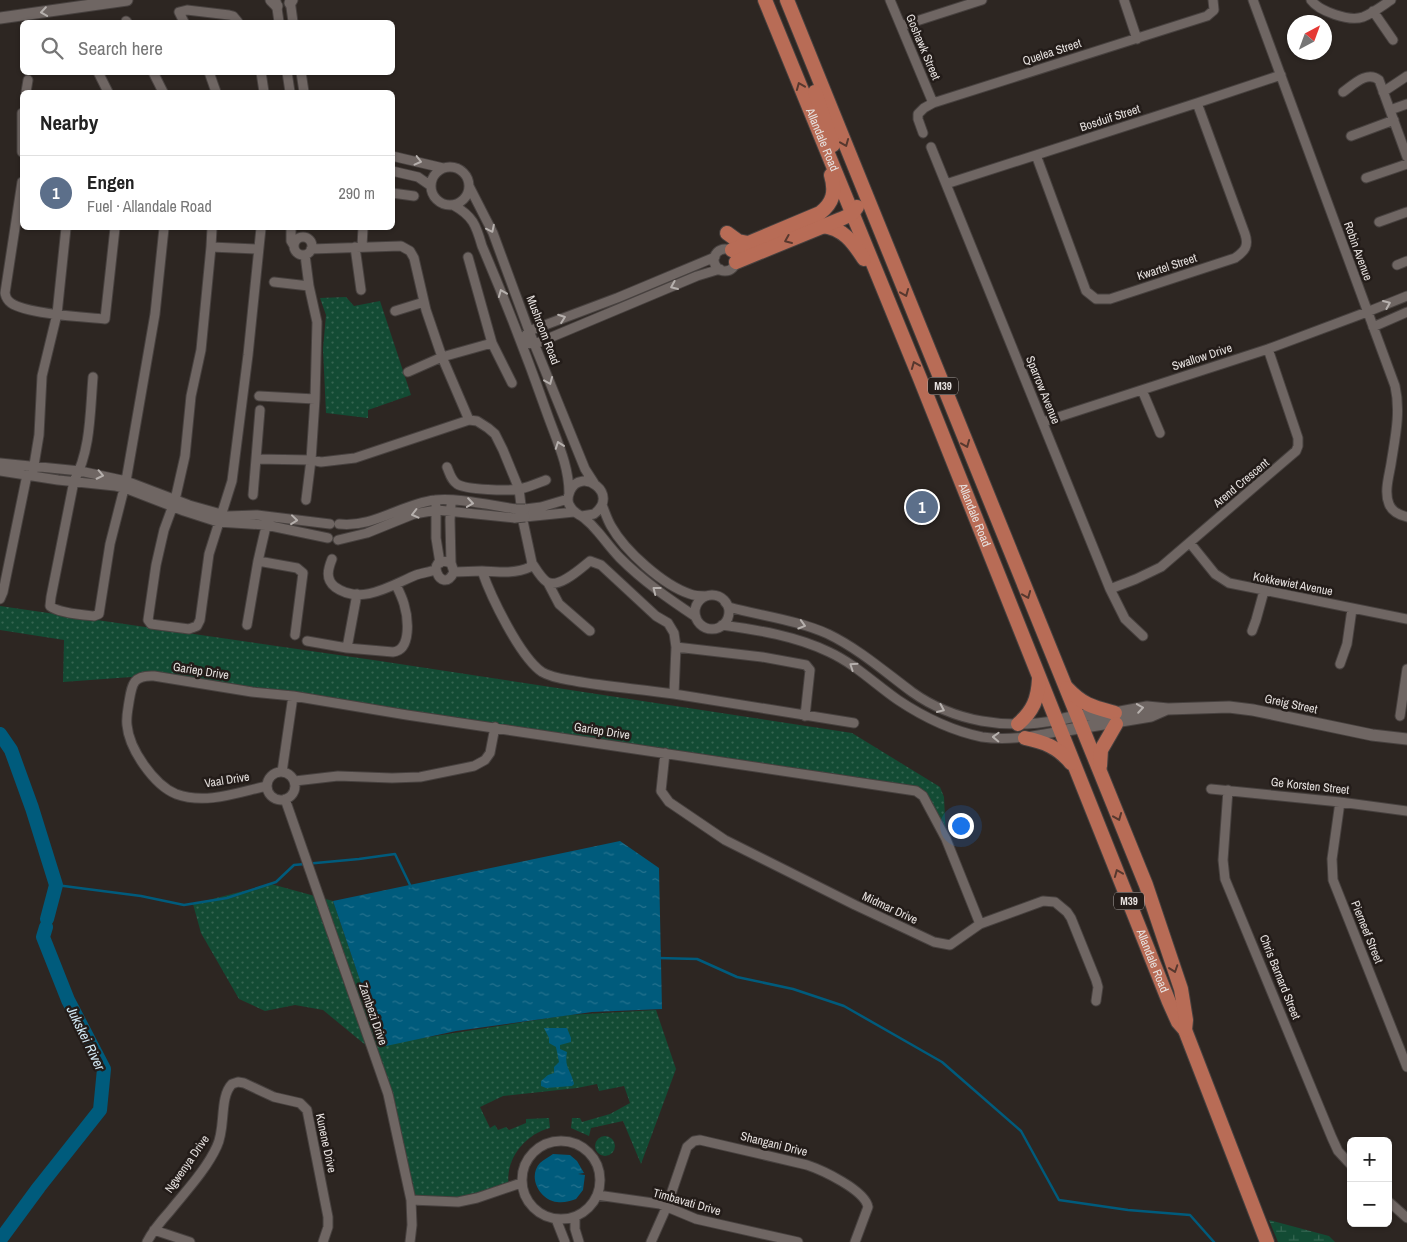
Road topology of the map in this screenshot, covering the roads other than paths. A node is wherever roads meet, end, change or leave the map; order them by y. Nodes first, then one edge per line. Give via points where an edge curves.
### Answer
1 (127, 0) edge
2 (765, 0) edge
3 (787, 0) edge
4 (890, 0) edge
5 (982, 0) edge
6 (1124, 0) edge
7 (1213, 0) edge
8 (1253, 0) edge
9 (1311, 0) edge
10 (1390, 0) edge
11 (291, 1) edge
12 (274, 2) edge
13 (1373, 11) junction
14 (0, 18) edge
15 (183, 20) edge
16 (236, 20) edge
17 (278, 20) edge
18 (294, 20) edge
19 (901, 26) junction
20 (802, 36) junction
21 (1137, 38) junction
22 (1393, 40) dead end
23 (100, 75) edge
24 (155, 75) edge
25 (210, 75) edge
26 (261, 75) edge
27 (287, 75) edge
28 (301, 75) edge
29 (1280, 75) junction
30 (1407, 76) edge
31 (28, 80) dead end
32 (26, 90) edge
33 (107, 90) edge
34 (162, 90) edge
35 (215, 90) edge
36 (264, 90) edge
37 (290, 90) edge
38 (304, 90) edge
39 (1343, 92) dead end
40 (1383, 92) junction
41 (933, 103) junction
42 (1198, 103) junction
43 (1407, 104) edge
44 (1390, 110) junction
45 (1394, 120) junction
46 (818, 130) junction
47 (923, 133) dead end
48 (1351, 136) dead end
49 (931, 147) dead end
50 (1036, 155) junction
51 (395, 157) edge
52 (1407, 157) edge
53 (1407, 164) edge
54 (443, 168) junction
55 (395, 172) edge
56 (1366, 178) dead end
57 (946, 184) junction
58 (431, 186) junction
59 (469, 186) junction
60 (395, 193) edge
61 (20, 195) edge
62 (414, 196) dead end
63 (452, 204) junction
64 (1407, 212) edge
65 (852, 214) junction
66 (1379, 222) dead end
67 (821, 226) junction
68 (66, 230) edge
69 (115, 230) edge
70 (164, 230) edge
71 (212, 230) edge
72 (261, 230) edge
73 (291, 230) edge
74 (308, 230) edge
75 (363, 230) edge
76 (727, 232) dead end
77 (748, 243) junction
78 (294, 246) junction
79 (359, 246) junction
80 (211, 247) junction
81 (308, 248) junction
82 (257, 249) junction
83 (468, 256) dead end
84 (734, 256) junction
85 (715, 257) junction
86 (1407, 262) edge
87 (1397, 265) dead end
88 (720, 269) junction
89 (274, 282) dead end
90 (309, 286) junction
91 (882, 286) junction
92 (361, 290) dead end
93 (1407, 296) edge
94 (424, 302) junction
95 (395, 311) dead end
96 (1368, 312) junction
97 (1407, 312) edge
98 (56, 314) junction
99 (1373, 327) junction
100 (529, 331) junction
101 (521, 341) junction
102 (492, 343) junction
103 (535, 344) junction
104 (1268, 349) junction
105 (442, 357) junction
106 (408, 372) dead end
107 (93, 376) dead end
108 (512, 383) dead end
109 (1142, 390) junction
110 (259, 396) dead end
111 (315, 399) junction
112 (260, 410) dead end
113 (469, 420) junction
114 (1043, 422) junction
115 (1160, 433) dead end
116 (256, 459) junction
117 (310, 460) junction
118 (0, 463) edge
119 (447, 467) dead end
120 (0, 471) edge
121 (80, 471) junction
122 (31, 473) junction
123 (546, 480) dead end
124 (74, 482) junction
125 (594, 483) junction
126 (125, 485) junction
127 (520, 489) junction
128 (254, 495) dead end
129 (569, 496) junction
130 (306, 500) dead end
131 (436, 500) junction
132 (452, 500) junction
133 (174, 503) junction
134 (602, 504) junction
135 (437, 510) junction
136 (451, 511) junction
137 (520, 513) junction
138 (578, 514) junction
139 (1407, 517) edge
140 (220, 518) junction
141 (267, 521) junction
142 (335, 524) junction
143 (328, 538) junction
144 (338, 540) junction
145 (1190, 543) junction
146 (332, 559) dead end
147 (258, 561) junction
148 (532, 563) junction
149 (438, 566) junction
150 (452, 568) junction
151 (482, 572) junction
152 (548, 583) junction
153 (396, 585) junction
154 (1110, 589) junction
155 (1264, 591) junction
156 (357, 594) junction
157 (705, 596) junction
158 (0, 599) edge
159 (725, 602) junction
160 (1352, 609) junction
161 (696, 618) junction
162 (1407, 619) edge
163 (247, 625) dead end
164 (722, 625) junction
165 (1252, 630) dead end
166 (590, 631) dead end
167 (294, 635) dead end
168 (1142, 636) dead end
169 (307, 641) dead end
170 (676, 647) junction
171 (347, 648) junction
172 (1340, 664) dead end
173 (1407, 670) edge
174 (1039, 676) junction
175 (136, 679) joint
176 (1062, 682) junction
177 (1406, 688) edge
178 (674, 694) junction
179 (293, 696) junction
180 (805, 716) junction
181 (1400, 716) dead end
182 (1116, 718) junction
183 (1079, 722) junction
184 (854, 723) dead end
185 (1018, 724) junction
186 (1059, 726) junction
187 (495, 727) junction
188 (1025, 738) junction
189 (1407, 739) edge
190 (665, 753) junction
191 (1076, 769) junction
192 (282, 772) junction
193 (1100, 772) junction
194 (295, 781) junction
195 (267, 786) junction
196 (1211, 789) dead end
197 (1228, 790) junction
198 (285, 799) junction
199 (1340, 802) junction
200 (1407, 811) edge
201 (980, 924) junction
202 (1096, 1001) dead end
203 (1185, 1030) junction
204 (1407, 1067) edge
205 (226, 1092) joint
206 (1347, 1161) edge
207 (521, 1183) junction
208 (598, 1195) junction
209 (411, 1200) junction
210 (1392, 1204) edge
211 (667, 1206) junction
212 (575, 1217) junction
213 (1407, 1218) edge
214 (556, 1219) junction
215 (154, 1230) junction
216 (147, 1242) edge
217 (190, 1242) edge
218 (323, 1242) edge
219 (410, 1242) edge
220 (565, 1242) edge
221 (579, 1242) edge
222 (651, 1242) edge
223 (798, 1242) edge
224 (855, 1242) edge
225 (1267, 1242) edge

1 -> 14 street
46 -> 2 main road, Allandale Road / M39
3 - 20 main road, Allandale Road / M39
4 - 19 street, Goshawk Street
5 - 19 street
6 - 21 street
7 - 21 street, Quelea Street via 1214,10 1207,16
8 - 29 street, Robin Avenue
9 - 13 street via 1320,9 1346,17 1360,18
10 - 13 street
11 - 18 street
12 - 17 street
13 - 22 street
15 - 16 street via 178,12 187,10 229,15
19 - 41 street, Goshawk Street
20 - 65 main road via 814,89 857,202
20 -> 176 main road, Allandale Road / M39
21 - 41 street, Quelea Street
23 - 33 street
24 - 34 street
25 - 35 street
26 - 36 street
27 - 37 street
28 - 38 street
29 - 42 street, Bosduif Street
29 - 96 street, Robin Avenue
30 - 40 street
31 - 32 street
39 - 40 street via 1369,76 1379,80
40 - 44 street
41 - 47 street via 918,114
42 - 50 street, Bosduif Street
42 - 50 street, Kwartel Street via 1245,234 1245,250 1235,258 1110,299 1096,299 1086,291
43 - 44 street
44 - 45 street
45 - 48 street
45 - 52 street
46 - 65 main road, Allandale Road / M39
46 - 77 main road via 833,181 834,191 829,205 809,219
49 - 57 street, Sparrow Avenue
50 - 57 street, Bosduif Street
51 -> 54 street, Mushroom Road
53 - 56 street
54 - 58 street via 433,177
54 - 59 street, Mushroom Road via 460,170
55 - 58 street, Mushroom Road via 418,177
57 - 114 street, Sparrow Avenue
58 - 63 street, Mushroom Road via 436,199
59 - 63 street via 464,198
59 -> 100 street, Mushroom Road via 493,233
60 - 62 street
61 - 98 street via 5,296 19,307
101 -> 63 street, Mushroom Road via 477,229 467,213
64 - 66 street
65 - 67 main road
65 - 91 main road, Allandale Road / M39
67 -> 84 main road
67 - 91 main road via 835,229 849,238
68 - 98 street
69 - 98 street via 105,319
70 - 126 street via 155,314
71 - 80 street
72 - 82 street
73 - 78 street
74 - 81 street
75 - 79 street
76 - 77 main road via 738,241
77 - 84 main road
78 - 81 street via 297,253
78 - 81 street via 298,238 304,237
79 - 81 street
79 - 92 street
79 - 94 street via 401,246 410,251
80 - 82 street
80 - 133 street via 201,350 185,456
81 - 90 street
82 - 140 street via 232,481
83 - 102 street
84 - 85 street via 722,250
84 - 88 street via 730,270
85 - 88 street via 715,264
100 -> 85 street
86 - 87 street
88 -> 103 street
89 - 90 street
90 - 111 street via 317,322
174 -> 91 main road, Allandale Road / M39
96 -> 93 street, Swallow Drive
94 - 95 street
94 - 105 street
96 - 99 street, Robin Avenue
96 - 104 street, Swallow Drive
97 - 99 street
98 - 122 street via 42,376 39,435
99 - 139 street, Robin Avenue via 1398,397 1388,501 1397,514
100 - 101 street
100 - 103 street, Mushroom Road
101 - 103 street
129 -> 101 street, Mushroom Road via 563,458
102 - 105 street
102 - 108 street
103 -> 125 street, Mushroom Road via 581,461
104 - 109 street, Swallow Drive
104 - 145 street, Arend Crescent via 1298,446 1290,458
105 - 106 street
105 - 113 street
107 - 121 street via 88,431
109 - 114 street, Swallow Drive
109 - 115 street
110 - 111 street
111 - 117 street
112 - 116 street
113 - 117 street via 355,458
113 - 127 street via 495,434
114 - 154 street, Sparrow Avenue
116 - 117 street
116 - 128 street
117 - 130 street
118 - 122 street
119 - 127 street via 451,478 462,486
120 - 122 street
121 - 122 street
121 - 124 street
121 -> 126 street
122 - 124 street
122 - 158 street
123 - 127 street
124 - 126 street
124 - 126 street via 50,606 90,616 99,614 110,544
125 - 129 street via 577,483
125 - 134 street via 602,492
126 - 133 street
127 - 148 street
129 - 137 street
129 - 138 street via 570,506
131 - 132 street
131 - 135 street
131 - 142 street via 414,504 363,524
132 - 136 street
132 -> 137 street
133 - 140 street
133 - 140 street via 156,565 148,620 151,624 189,629 198,623 209,554
134 - 138 street via 594,514
134 - 157 street via 612,528 646,566 680,590
135 - 136 street
135 -> 144 street via 414,514 367,533
135 - 149 street
136 - 137 street
136 - 150 street
137 - 138 street
161 -> 138 street via 638,576 592,524
140 - 141 street via 250,515
141 -> 142 street
141 - 143 street
141 - 147 street
142 - 143 street via 328,526 325,532
142 - 144 street via 343,532
143 - 144 street
145 - 154 street, Arend Crescent via 1152,572
145 - 155 street, Kokkewiet Avenue via 1222,580
146 - 156 street via 328,572 330,583 342,591
147 - 163 street
147 - 167 street via 297,568 303,573
148 - 151 street via 526,569
148 - 152 street
149 - 150 street via 446,561
149 - 150 street via 437,576 447,580 452,577
149 - 153 street
150 - 151 street
151 - 178 street via 502,617 534,666 543,673 554,678 603,686
152 - 166 street via 559,604
152 - 170 street via 561,582 590,561 597,562 656,616 668,623 674,633
153 - 156 street via 374,593
153 - 171 street via 406,613 402,648 396,652
154 - 168 street, Sparrow Avenue via 1124,618
155 - 160 street, Kokkewiet Avenue
155 - 165 street
156 - 171 street
157 - 159 street via 714,595
157 - 161 street via 696,605
159 - 164 street via 728,614
159 -> 185 street via 729,607 828,634 913,693 947,712 987,722
160 - 162 street, Kokkewiet Avenue
160 - 172 street via 1347,644
161 - 164 street via 709,628
188 -> 164 street via 982,736 941,724 900,701 830,652 775,634
169 - 171 street
170 - 178 street
170 - 180 street via 806,665 810,670
173 - 177 street
174 - 185 main road via 1033,708
174 - 186 main road, Allandale Road / M39
175 - 179 street, Gariep Drive via 154,676
175 - 195 street, Vaal Drive via 131,688 127,728 145,767 160,784 177,794 206,798
176 - 182 main road via 1078,700
176 - 183 main road, Allandale Road / M39
177 - 181 street
178 - 180 street
179 - 187 street, Gariep Drive
179 - 192 street
180 - 184 street
182 - 183 street, Greig Street
182 - 189 street, Greig Street via 1147,707 1217,706
182 - 193 main road via 1101,750
183 - 186 street, Greig Street
183 - 193 main road, Allandale Road / M39
185 - 186 street
186 - 188 street
186 - 191 main road, Allandale Road / M39
187 - 190 street, Gariep Drive
187 - 194 street via 490,752 474,766 420,777 338,776
188 - 191 main road via 1054,747
190 - 201 street, Gariep Drive via 920,793 946,839
190 - 201 street, Midmar Drive via 660,788 664,796 724,840 934,942 952,944
203 -> 191 main road, Allandale Road / M39 via 1169,1002
192 - 194 street
192 - 195 street via 273,774
193 -> 203 main road, Allandale Road / M39 via 1146,885 1178,980
194 - 198 street via 294,792
195 - 198 street via 275,798
196 - 197 street, Ge Korsten Street
197 - 199 street, Ge Korsten Street
197 - 206 street, Chris Barnard Street via 1223,860 1225,879 1338,1151
198 - 209 street, Zambezi Drive via 388,1094
199 - 200 street, Ge Korsten Street
199 - 204 street, Pierneef Street via 1332,859 1333,880
201 - 202 street, Midmar Drive via 1043,901 1055,902 1072,918 1096,980
203 - 225 main road, Allandale Road / M39
205 - 215 street, Ngwenya Drive via 222,1132 217,1147
205 - 218 street, Kunene Drive via 232,1084 241,1082 271,1096 298,1102 308,1113 328,1216
207 - 208 street via 529,1156 539,1146 567,1140 591,1154 598,1167
207 - 209 street via 458,1202
207 - 214 street via 532,1207
208 - 211 street, Timbavati Drive
208 - 212 street
209 - 219 street, Zambezi Drive
210 - 213 street
211 - 222 street
211 - 223 street, Timbavati Drive via 696,1219
211 - 224 street, Shangani Drive via 687,1147 694,1141 704,1140 812,1167 855,1190 864,1197 868,1206
212 - 214 street
212 - 221 street
214 - 220 street
215 - 216 street, Ngwenya Drive
215 - 217 street

